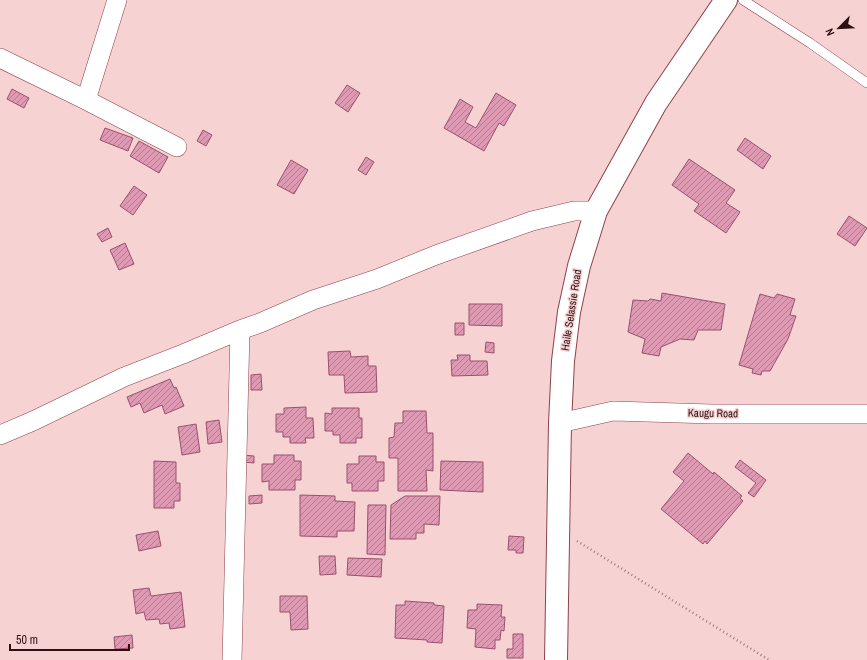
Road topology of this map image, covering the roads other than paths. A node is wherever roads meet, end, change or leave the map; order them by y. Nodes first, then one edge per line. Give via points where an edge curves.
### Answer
1 (117, 0) edge
2 (726, 0) edge
3 (744, 0) edge
4 (0, 58) edge
5 (867, 83) edge
6 (86, 100) junction
7 (178, 147) dead end
8 (596, 211) junction
9 (240, 330) junction
10 (867, 414) edge
11 (560, 423) junction
12 (0, 434) edge
13 (232, 660) edge
14 (556, 660) edge

1 - 6 street
2 - 8 street, Haile Selassie Road via 656,103
3 - 5 lane
4 - 6 street
6 - 7 street
8 - 9 street via 574,211 532,221 313,300
8 - 11 street, Haile Selassie Road via 579,266 569,312 563,361
9 - 12 street via 124,377
9 - 13 street
10 - 11 street, Kaugu Road via 612,411
11 - 14 street, Haile Selassie Road

